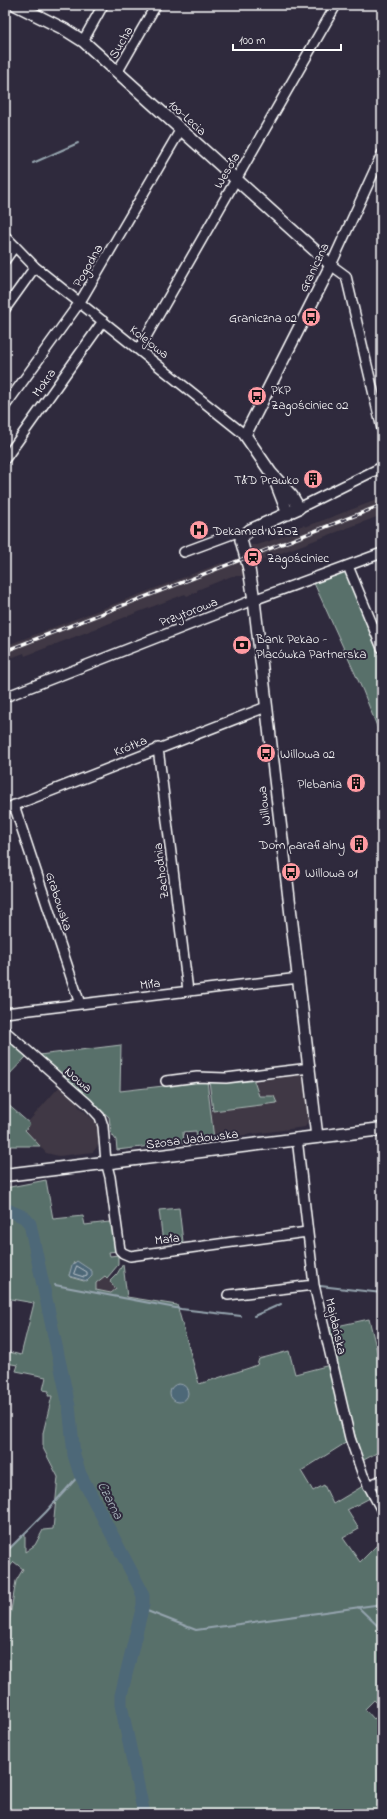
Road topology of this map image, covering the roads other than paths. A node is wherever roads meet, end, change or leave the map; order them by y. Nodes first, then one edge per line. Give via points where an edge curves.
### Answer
1 (16, 5) edge
2 (103, 5) edge
3 (156, 5) edge
4 (336, 5) edge
5 (84, 41) junction
6 (118, 71) junction
7 (181, 129) junction
8 (382, 156) edge
9 (235, 179) junction
10 (5, 236) edge
11 (15, 246) junction
12 (5, 260) edge
13 (331, 265) junction
14 (35, 267) junction
15 (80, 302) junction
16 (5, 309) edge
17 (103, 321) junction
18 (139, 349) junction
19 (5, 406) edge
20 (382, 429) edge
21 (245, 435) junction
22 (5, 459) edge
23 (382, 467) edge
24 (271, 473) junction
25 (299, 508) junction
26 (288, 514) junction
27 (243, 536) junction
28 (184, 552) dead end
29 (382, 553) edge
30 (348, 566) junction
31 (254, 600) junction
32 (382, 648) edge
33 (5, 697) edge
34 (266, 707) junction
35 (158, 748) junction
36 (14, 805) junction
37 (5, 809) edge
38 (299, 978) junction
39 (188, 991) junction
40 (80, 1004) junction
41 (5, 1013) edge
42 (5, 1031) edge
43 (310, 1068) junction
44 (166, 1081) dead end
45 (382, 1129) edge
46 (317, 1137) junction
47 (297, 1138) junction
48 (106, 1162) junction
49 (5, 1175) edge
50 (307, 1232) junction
51 (314, 1284) junction
52 (228, 1295) dead end
53 (382, 1480) edge
54 (368, 1486) junction
55 (382, 1511) edge

1 - 5 street, 100-Lecia
2 - 5 street
3 - 6 street, Sucha
4 - 9 street, Wesoła
5 - 6 street, 100-Lecia
6 - 7 street, 100-Lecia
7 - 9 street, 100-Lecia
7 - 15 street, Pogodna
8 - 13 street, Graniczna
9 - 13 street, 100-Lecia
9 - 18 street, Wesoła
10 - 11 street, Kolejowa
11 - 12 street
11 - 14 street, Kolejowa
13 - 20 street via 346,276
13 - 21 street, Graniczna
14 - 15 street, Kolejowa
14 - 16 street
15 - 17 street, Kolejowa
15 - 19 street, Pogodna
17 - 18 street, Kolejowa
17 - 22 street, Mokra
18 - 21 street, Kolejowa
21 - 24 street, Kolejowa
23 - 25 street
24 - 25 street, Kolejowa via 292,496
24 - 26 street, Kolejowa
25 - 26 street
26 - 27 street via 250,530
27 - 28 street via 235,533
27 - 31 street, Willowa via 241,545 249,569
29 - 30 street, Przytorowa
30 - 31 street, Przytorowa
30 - 32 street
31 - 33 street, Przytorowa
31 - 34 street, Willowa
34 - 35 street, Krótka
34 - 38 street, Willowa
35 - 36 street, Krótka
35 - 39 street, Zachodnia
36 - 37 street, Krótka
36 - 40 street, Grabowska
38 - 39 street, Miła
38 - 43 street, Willowa
39 - 40 street, Miła
40 - 41 street, Miła
42 - 48 street, Nowa via 98,1114 104,1130
43 - 44 street via 226,1078 197,1077
43 - 46 street, Willowa
45 - 46 main road, Szosa Jadowska
46 - 47 main road, Szosa Jadowska
47 - 48 main road, Szosa Jadowska
47 - 50 street, Majdańska
48 - 49 main road, Szosa Jadowska
48 - 50 street, Mała via 120,1250 130,1256
50 - 51 street, Majdańska
51 - 52 street
51 - 54 street, Majdańska via 350,1438
53 - 54 street
54 - 55 street, Majdańska

